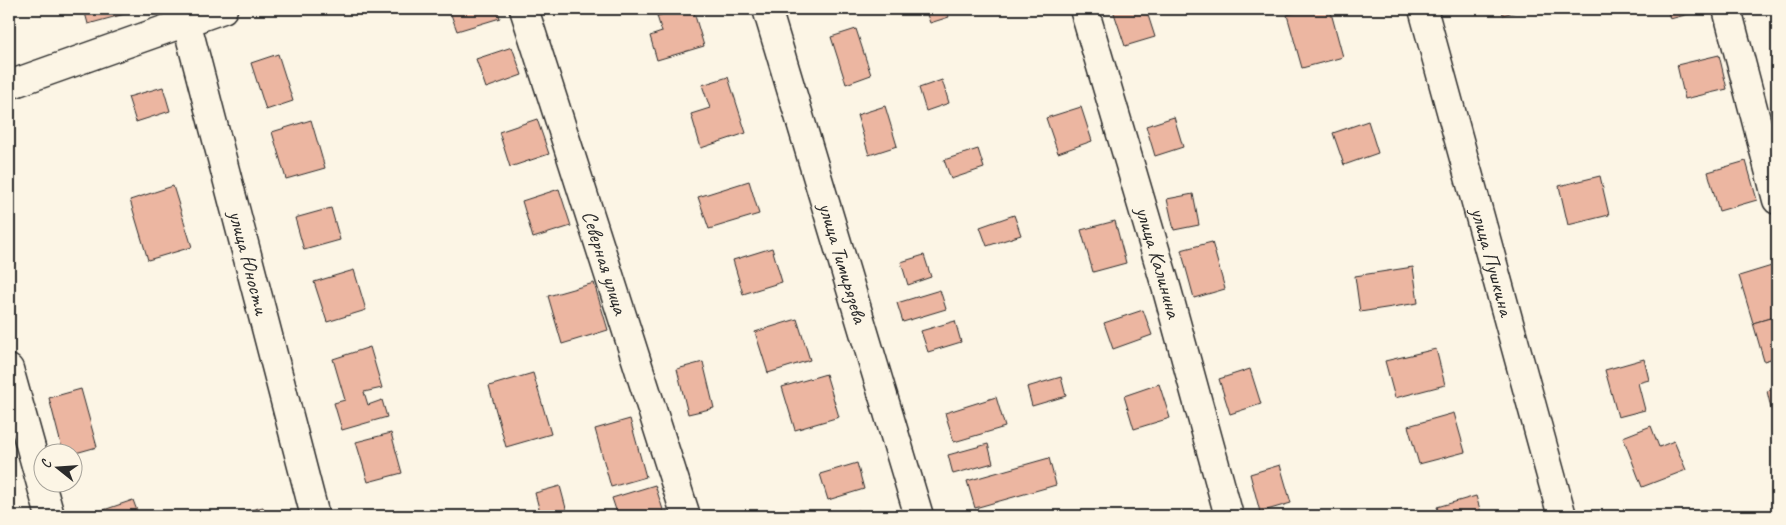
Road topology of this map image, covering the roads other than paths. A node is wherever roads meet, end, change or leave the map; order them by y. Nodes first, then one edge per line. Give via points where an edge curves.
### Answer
1 (223, 9) edge
2 (524, 9) edge
3 (767, 9) edge
4 (1084, 9) edge
5 (1423, 9) edge
6 (1726, 9) edge
7 (185, 15) edge
8 (9, 85) edge
9 (1777, 200) edge
10 (9, 369) edge
11 (50, 516) edge
12 (316, 516) edge
13 (686, 516) edge
14 (919, 516) edge
15 (1229, 516) edge
16 (1562, 516) edge

1 - 7 street
2 - 13 street, Северная улица
3 - 14 street, улица Тимирязева
4 - 15 street, улица Калинина via 1167,290
5 - 16 street, улица Пушкина
6 - 9 street
7 - 8 street
7 - 12 street, улица Юности
10 - 11 street

